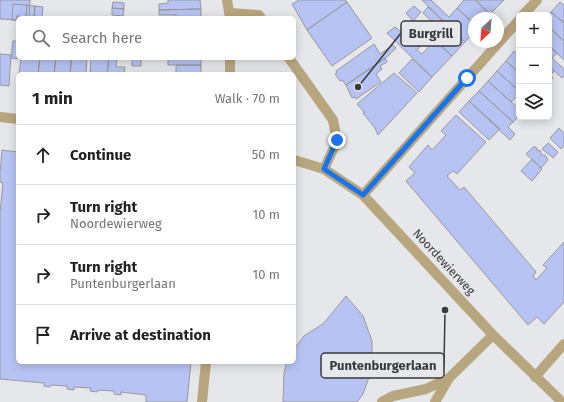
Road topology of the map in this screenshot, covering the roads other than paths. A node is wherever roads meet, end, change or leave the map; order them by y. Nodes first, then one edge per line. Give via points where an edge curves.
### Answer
1 (227, 0) edge
2 (537, 0) edge
3 (526, 12) edge
4 (230, 16) edge
5 (260, 16) edge
6 (516, 23) edge
7 (230, 60) edge
8 (290, 60) edge
9 (230, 72) edge
10 (0, 117) edge
11 (16, 119) edge
12 (296, 161) edge
13 (324, 169) junction
14 (363, 195) junction
15 (493, 335) junction
16 (564, 344) edge
17 (206, 364) edge
18 (534, 377) junction
19 (450, 378) junction
20 (202, 402) edge
21 (382, 402) edge
22 (435, 402) edge
23 (562, 402) edge

1 - 4 street
2 - 3 street
4 - 5 street
6 - 14 street
7 - 9 street
8 - 13 street via 333,120 337,140
10 - 11 street
12 - 13 street, Noordewierweg
13 - 14 street, Noordewierweg
14 - 15 street, Noordewierweg
15 - 18 street, Noordewierweg
15 - 19 street
16 - 18 street
17 - 20 street
18 - 23 street, Noordewierweg
19 - 21 street via 426,390 393,396
19 - 22 street

